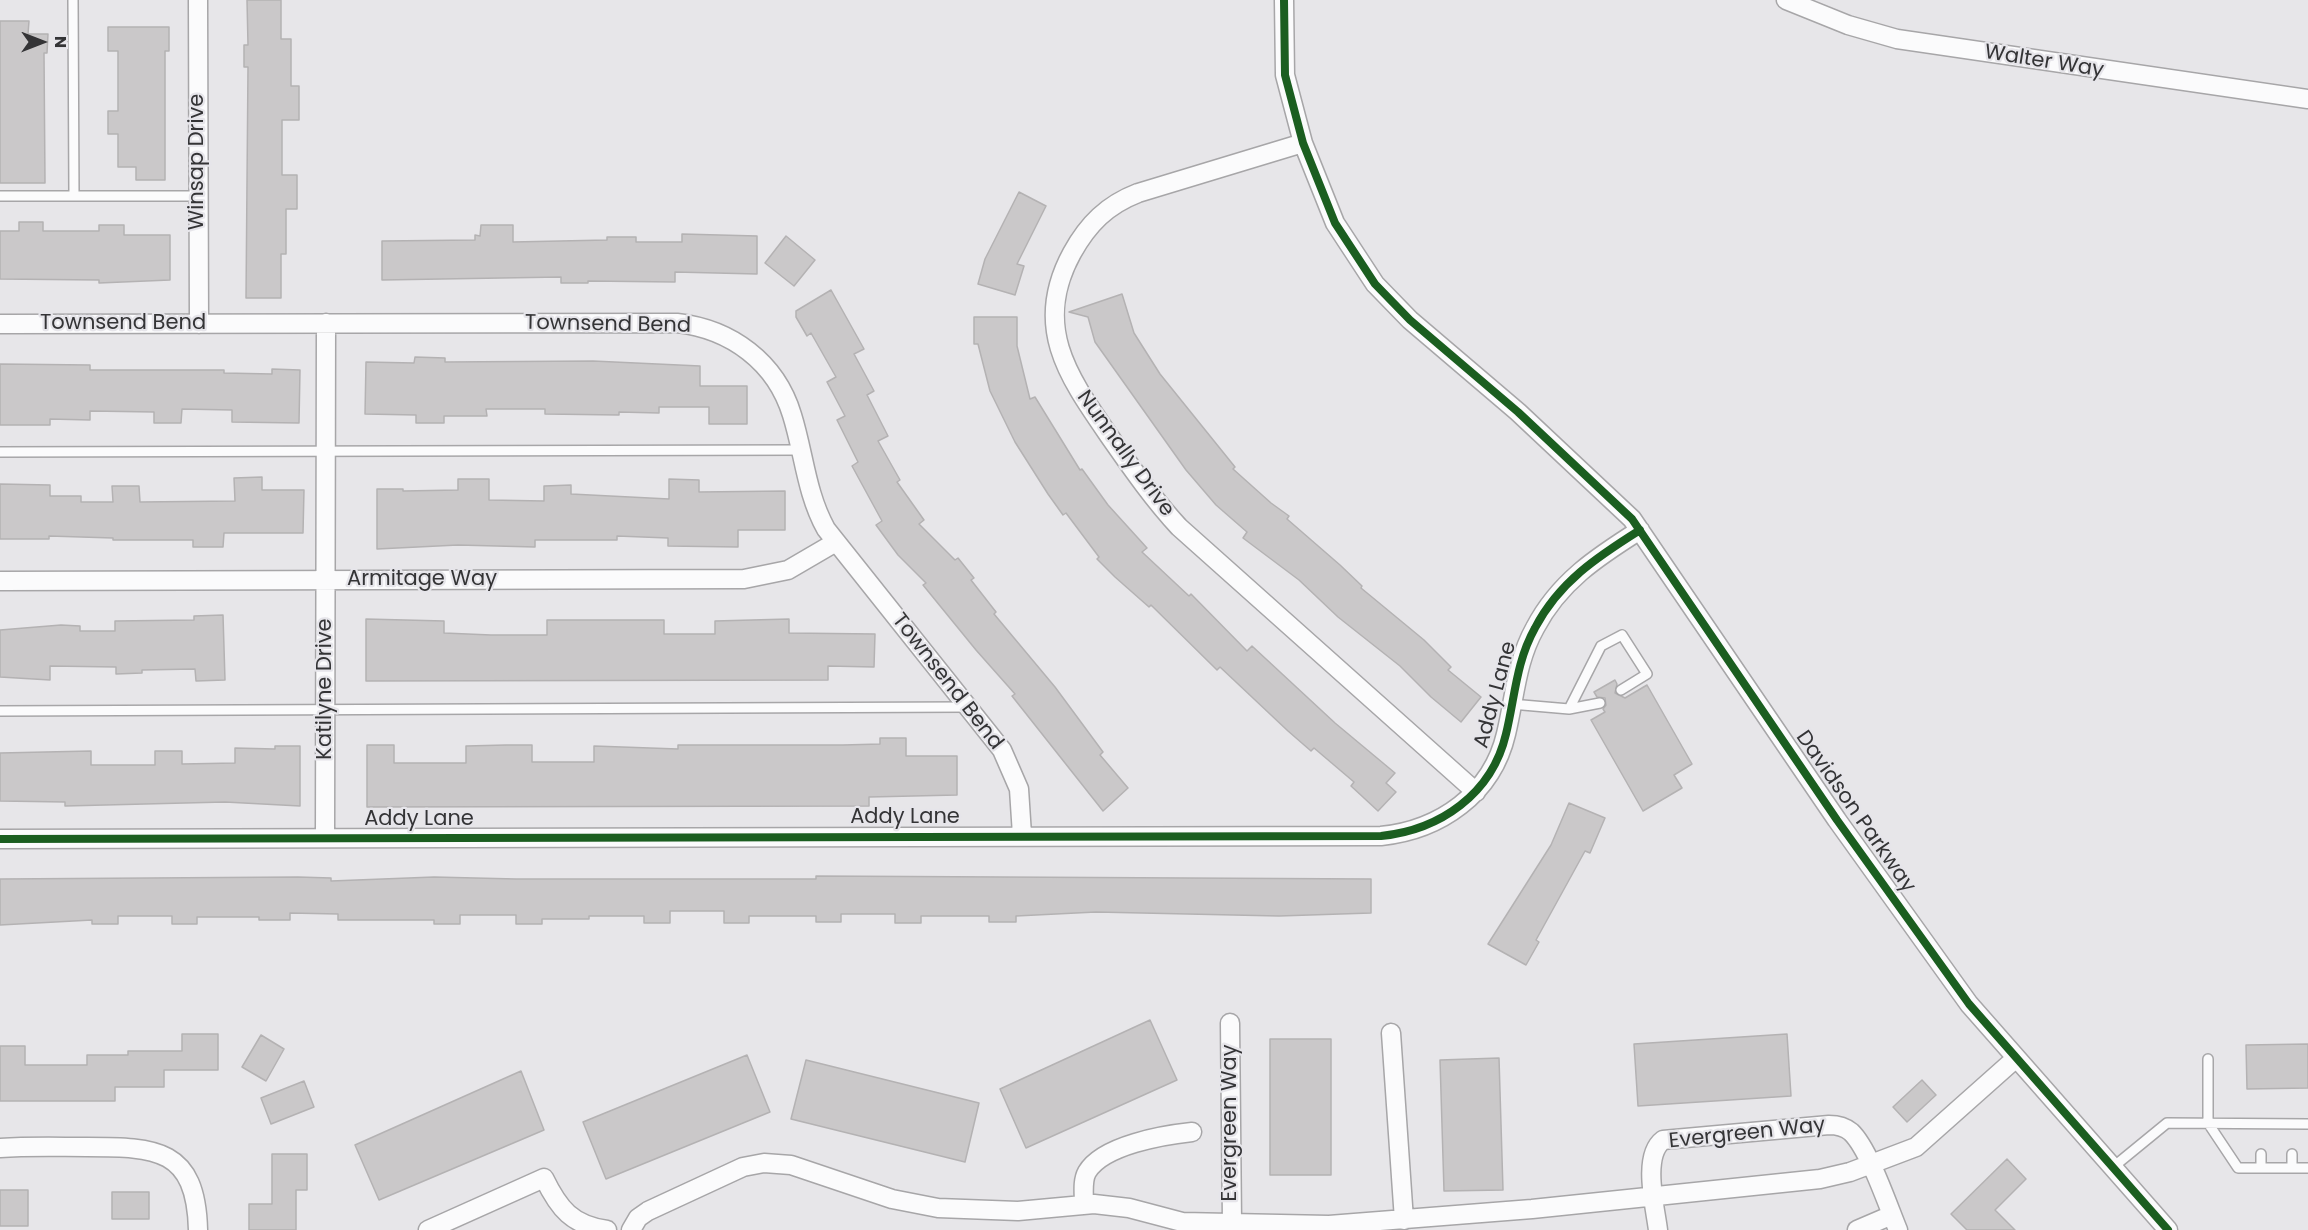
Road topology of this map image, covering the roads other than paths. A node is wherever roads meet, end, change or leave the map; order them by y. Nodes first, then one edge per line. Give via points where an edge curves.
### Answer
1 (73, 0) edge
2 (198, 0) edge
3 (1284, 0) edge
4 (1786, 0) edge
5 (2308, 99) edge
6 (1303, 142) junction
7 (0, 196) edge
8 (74, 196) junction
9 (199, 196) junction
10 (326, 323) junction
11 (0, 324) edge
12 (199, 324) junction
13 (801, 450) junction
14 (326, 451) junction
15 (0, 452) edge
16 (1640, 530) junction
17 (836, 542) junction
18 (0, 581) edge
19 (327, 581) junction
20 (1621, 690) dead end
21 (1600, 703) dead end
22 (1511, 704) junction
23 (969, 707) junction
24 (1569, 709) junction
25 (326, 710) junction
26 (0, 711) edge
27 (1476, 792) junction
28 (1022, 835) junction
29 (326, 838) junction
30 (0, 839) edge
31 (1230, 1023) dead end
32 (1392, 1033) dead end
33 (2015, 1059) junction
34 (2208, 1059) dead end
35 (2208, 1123) junction
36 (2308, 1124) edge
37 (1192, 1132) dead end
38 (0, 1148) edge
39 (2261, 1154) dead end
40 (2292, 1154) dead end
41 (1870, 1165) junction
42 (2112, 1168) junction
43 (2261, 1168) junction
44 (2292, 1168) junction
45 (2308, 1168) edge
46 (1654, 1196) junction
47 (1084, 1204) junction
48 (1404, 1220) junction
49 (1232, 1222) junction
50 (1895, 1223) edge
51 (1166, 1225) edge
52 (198, 1230) edge
53 (428, 1230) edge
54 (607, 1230) edge
55 (631, 1230) edge
56 (1658, 1230) edge
57 (1857, 1230) edge
58 (2168, 1230) edge

1 - 8 lane
2 - 9 street, Winsap Drive
3 - 6 street, Davidson Parkway via 1285,75
4 - 5 street, Walter Way via 1848,25 1897,39
6 - 16 street, Davidson Parkway via 1335,223 1375,284 1410,320 1518,412
6 - 27 street, Nunnally Drive via 1138,193 1099,216 1081,237 1061,277 1055,314 1059,351 1076,389 1143,485 1179,527
7 - 8 lane
8 - 9 lane
9 - 12 street, Winsap Drive
10 - 12 street, Townsend Bend
10 - 13 street, Townsend Bend via 699,326 735,342 766,368 786,397
10 - 14 street, Katilyne Drive
11 - 12 street, Townsend Bend
13 - 14 lane
13 - 17 street, Townsend Bend via 815,506
14 - 15 lane
14 - 19 street, Katilyne Drive
16 - 22 street, Addy Lane via 1583,567 1547,607 1525,648
16 - 33 street, Davidson Parkway via 1837,820 1969,1004
17 - 19 street, Armitage Way via 788,570 744,579
17 - 23 street, Townsend Bend
18 - 19 street, Armitage Way
19 - 25 street, Katilyne Drive
20 - 24 lane via 1647,674 1622,635 1601,646
21 - 24 lane
22 - 24 lane
22 - 27 street, Addy Lane via 1500,753
23 - 25 lane
23 - 28 street, Townsend Bend via 997,742 1012,770 1021,800
25 - 26 lane
25 - 29 street, Katilyne Drive
27 - 28 street, Addy Lane via 1454,811 1427,826 1381,836
28 - 29 street, Addy Lane
29 - 30 street, Addy Lane
31 - 49 street, Evergreen Way
32 - 48 street
33 - 41 street, Evergreen Way via 1916,1147
33 - 42 street, Davidson Parkway
34 - 35 lane
35 - 36 lane via 2292,1129
35 - 42 lane via 2167,1123
35 - 43 lane via 2238,1168
37 - 47 street, Evergreen Way via 1148,1139 1101,1159 1084,1179
38 - 52 street via 129,1147 159,1152 174,1161 191,1183
39 - 43 lane
40 - 44 lane
41 - 46 street, Evergreen Way via 1820,1179
41 - 46 street, Evergreen Way via 1851,1132 1837,1125 1663,1140 1652,1159
41 - 50 street, Evergreen Way
42 - 58 street, Davidson Parkway
43 - 44 lane
44 - 45 lane
46 - 48 street, Evergreen Way
46 - 56 street, Evergreen Way
47 - 51 street, Evergreen Way via 1129,1208
47 - 55 street, Evergreen Way via 1018,1211 938,1208 883,1197 791,1165 764,1163 742,1167 648,1211
48 - 49 street, Evergreen Way via 1329,1225
49 - 51 street, Evergreen Way
50 - 57 street, Evergreen Way
53 - 54 street via 544,1178 566,1213

